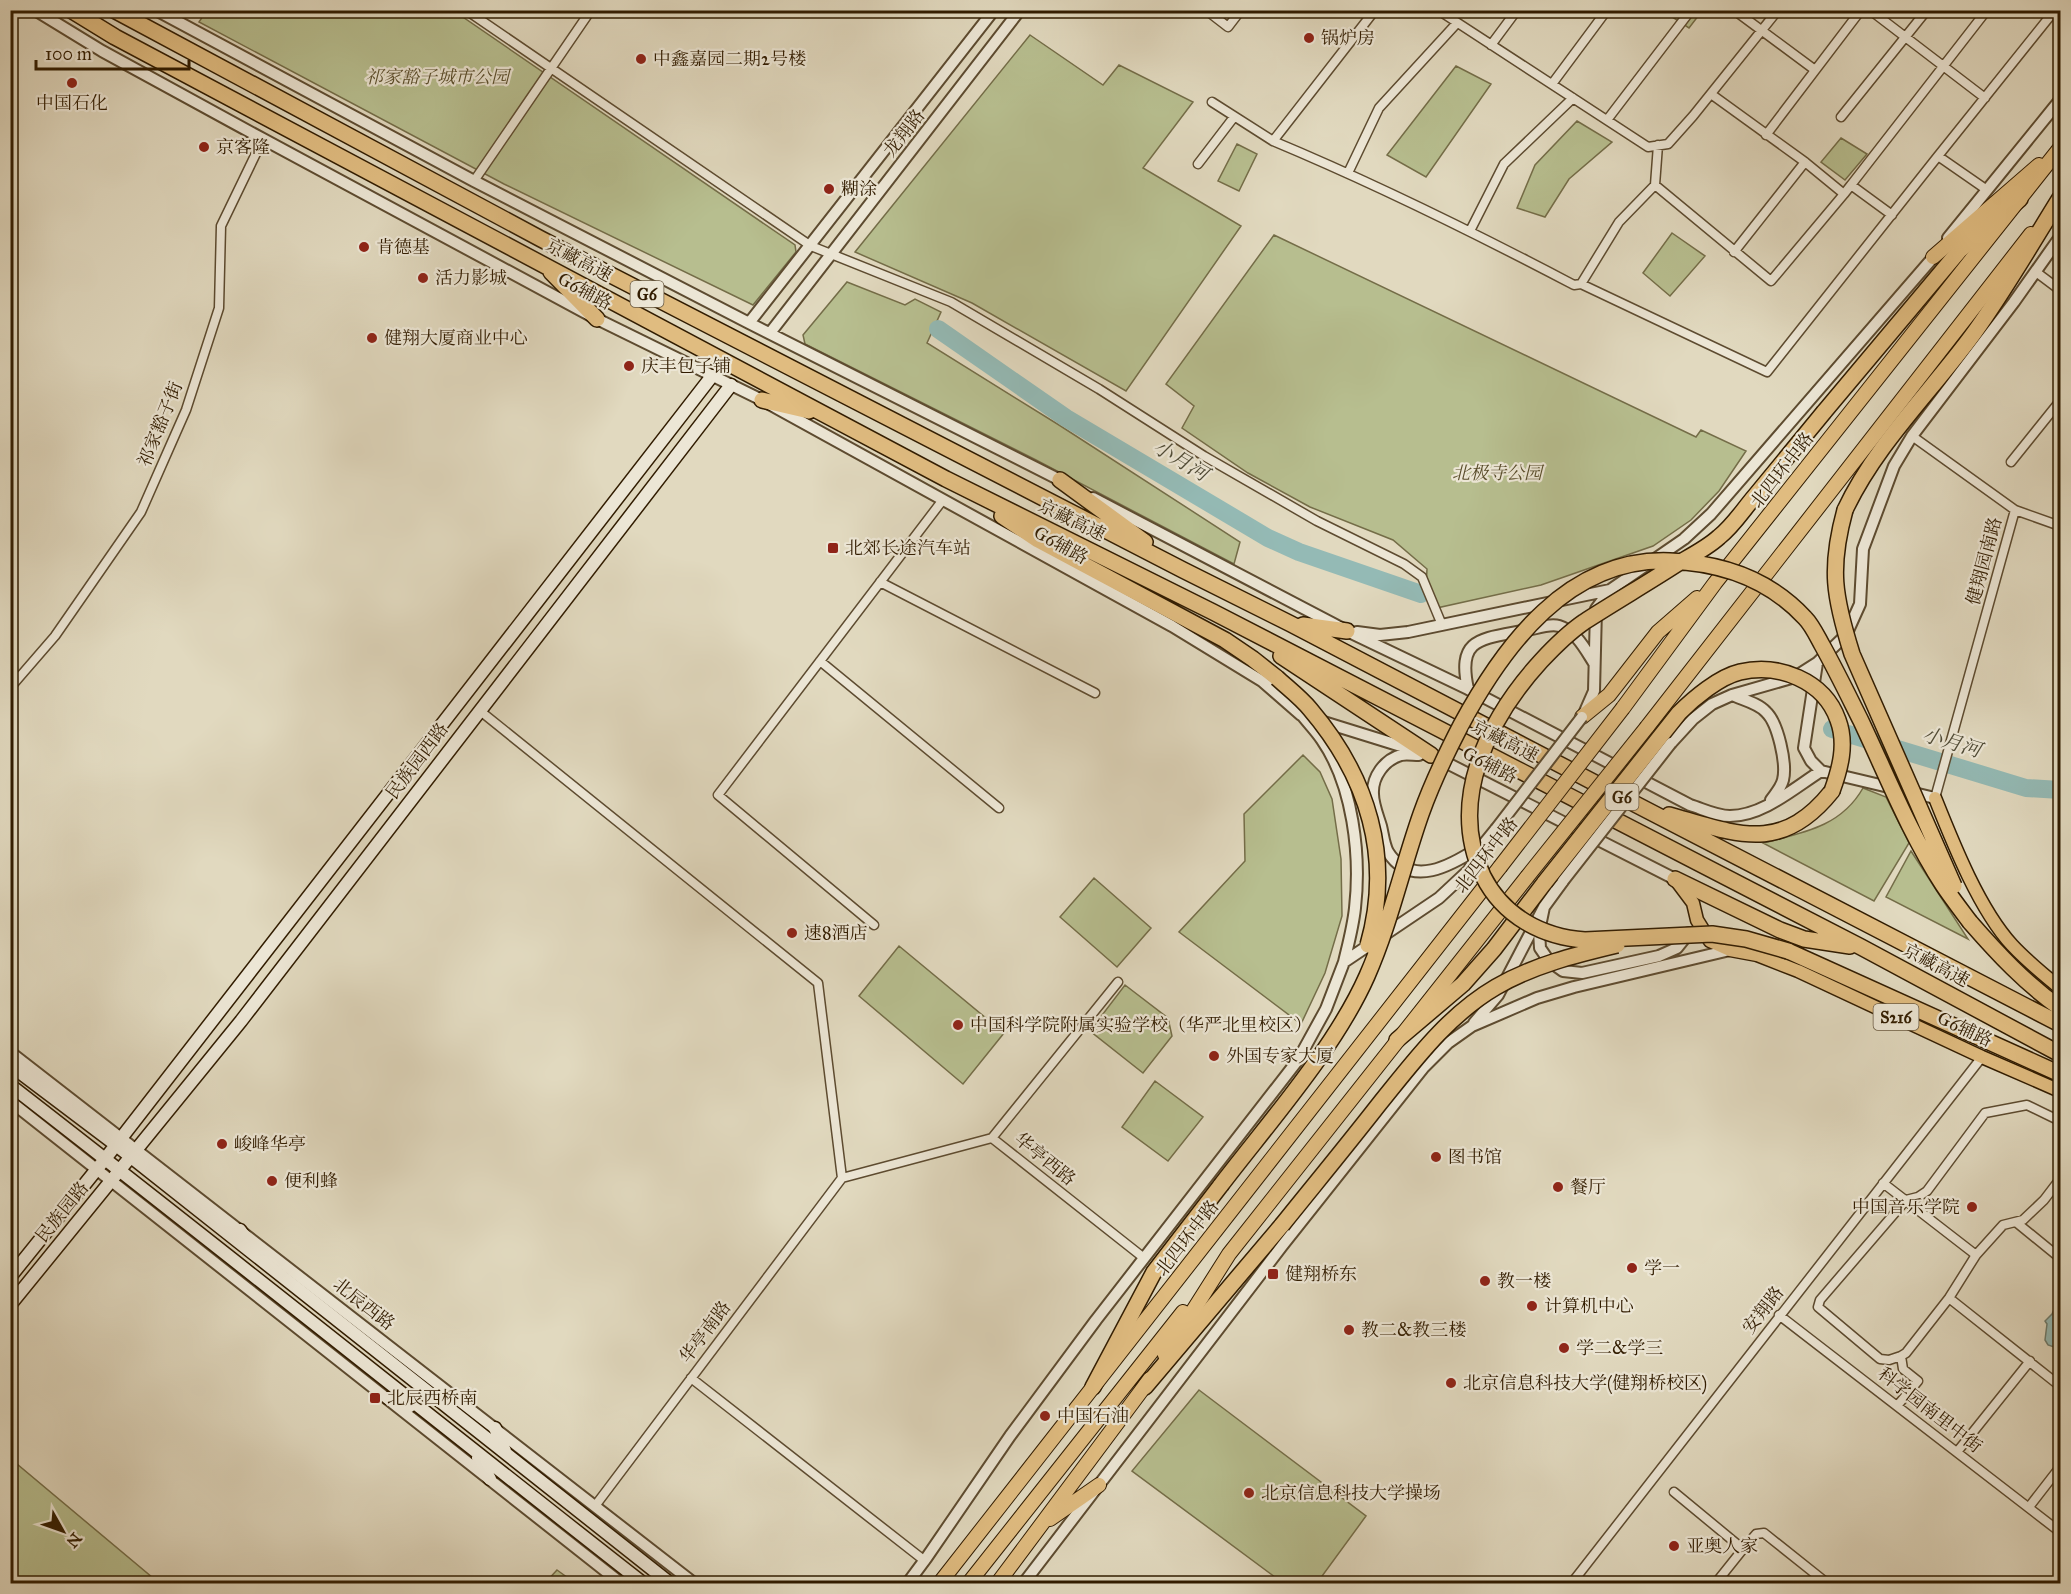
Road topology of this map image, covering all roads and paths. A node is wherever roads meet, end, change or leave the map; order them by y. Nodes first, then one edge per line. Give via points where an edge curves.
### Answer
1 (35, 10) edge
2 (71, 10) edge
3 (114, 10) edge
4 (156, 10) edge
5 (466, 10) edge
6 (591, 10) edge
7 (994, 10) edge
8 (1020, 10) edge
9 (1206, 10) edge
10 (1241, 10) edge
11 (1375, 10) edge
12 (1438, 10) edge
13 (1517, 10) edge
14 (1607, 10) edge
15 (1691, 10) edge
16 (1734, 10) edge
17 (1778, 10) edge
18 (1861, 10) edge
19 (1870, 10) edge
20 (1927, 10) edge
21 (1987, 10) edge
22 (2055, 10) edge
23 (1457, 23) junction
24 (1761, 31) junction
25 (1906, 38) junction
26 (1491, 45) junction
27 (1943, 66) junction
28 (550, 70) junction
29 (1815, 70) junction
30 (1552, 84) junction
31 (1711, 94) junction
32 (1574, 98) junction
33 (1985, 98) junction
34 (2061, 100) edge
35 (1212, 102) dead end
36 (1234, 117) junction
37 (1841, 117) dead end
38 (1607, 120) junction
39 (1766, 135) junction
40 (263, 139) junction
41 (1273, 141) junction
42 (1658, 145) junction
43 (2061, 147) edge
44 (1938, 156) junction
45 (1805, 162) junction
46 (1198, 164) dead end
47 (1348, 173) junction
48 (474, 181) junction
49 (1655, 185) junction
50 (1851, 185) junction
51 (1988, 190) junction
52 (1844, 194) junction
53 (2061, 198) edge
54 (2020, 199) junction
55 (1892, 215) junction
56 (1470, 231) junction
57 (2061, 237) edge
58 (811, 246) junction
59 (1734, 252) junction
60 (829, 255) junction
61 (1933, 257) junction
62 (540, 262) junction
63 (2036, 272) junction
64 (1581, 284) junction
65 (2061, 290) edge
66 (597, 319) junction
67 (749, 323) junction
68 (770, 333) junction
69 (712, 376) junction
70 (731, 385) junction
71 (762, 400) junction
72 (2061, 401) edge
73 (829, 415) junction
74 (1912, 436) junction
75 (2011, 462) dead end
76 (946, 479) junction
77 (1060, 480) junction
78 (942, 501) junction
79 (2015, 510) junction
80 (2061, 526) edge
81 (1184, 570) junction
82 (880, 582) junction
83 (1715, 583) junction
84 (1610, 590) junction
85 (1213, 612) junction
86 (1291, 624) junction
87 (1443, 625) junction
88 (1347, 631) junction
89 (820, 661) junction
90 (1594, 663) junction
91 (1817, 663) junction
92 (10, 688) edge
93 (1468, 690) junction
94 (1095, 693) dead end
95 (1732, 695) junction
96 (479, 710) junction
97 (1301, 715) junction
98 (1582, 717) junction
99 (1431, 755) junction
100 (1821, 771) junction
101 (1935, 798) junction
102 (1639, 806) junction
103 (1766, 807) junction
104 (999, 808) dead end
105 (1483, 845) junction
106 (1675, 879) junction
107 (1544, 908) junction
108 (1697, 920) junction
109 (1970, 922) junction
110 (874, 925) dead end
111 (1658, 936) junction
112 (1861, 947) junction
113 (1730, 950) junction
114 (1344, 962) junction
115 (1118, 981) dead end
116 (2061, 988) edge
117 (2061, 1008) edge
118 (2061, 1024) edge
119 (1472, 1026) junction
120 (1397, 1041) junction
121 (10, 1052) edge
122 (2061, 1054) edge
123 (1982, 1057) junction
124 (10, 1065) edge
125 (1313, 1065) junction
126 (2061, 1074) edge
127 (10, 1085) edge
128 (2061, 1091) edge
129 (10, 1101) edge
130 (2061, 1121) edge
131 (992, 1138) junction
132 (119, 1141) junction
133 (134, 1152) junction
134 (101, 1164) junction
135 (115, 1175) junction
136 (842, 1178) junction
137 (2061, 1179) edge
138 (1883, 1182) junction
139 (1906, 1200) junction
140 (2017, 1223) junction
141 (240, 1230) junction
142 (1230, 1254) junction
143 (1976, 1255) junction
144 (1144, 1258) junction
145 (2061, 1258) edge
146 (259, 1259) junction
147 (10, 1277) edge
148 (1949, 1298) junction
149 (10, 1305) edge
150 (1779, 1315) junction
151 (1901, 1356) junction
152 (2030, 1361) junction
153 (691, 1378) junction
154 (426, 1383) junction
155 (2061, 1386) edge
156 (1093, 1387) junction
157 (1145, 1387) junction
158 (388, 1398) junction
159 (1898, 1406) junction
160 (420, 1409) junction
161 (495, 1428) junction
162 (475, 1452) junction
163 (1958, 1452) junction
164 (507, 1455) junction
165 (2061, 1467) edge
166 (490, 1479) junction
167 (1099, 1485) junction
168 (1674, 1492) dead end
169 (595, 1506) junction
170 (2029, 1507) junction
171 (1039, 1527) junction
172 (2061, 1532) edge
173 (1743, 1549) junction
174 (925, 1561) junction
175 (622, 1584) edge
176 (644, 1584) edge
177 (671, 1584) edge
178 (695, 1584) edge
179 (907, 1584) edge
180 (939, 1584) edge
181 (968, 1584) edge
182 (997, 1584) edge
183 (1023, 1584) edge
184 (1571, 1584) edge
185 (1715, 1584) edge
186 (1828, 1584) edge

1 - 40 street, G6辅路
2 - 62 highway, 京藏高速 / G6
3 - 81 highway, 京藏高速 / G6 via 541,239
4 - 48 street
5 - 28 street
6 - 28 street
7 - 58 street, 龙翔路
8 - 60 street, 龙翔路
9 - 10 street via 1228,27
11 - 41 street
12 - 23 street
13 - 26 street
14 - 30 street
15 - 38 street
16 - 24 street
17 - 24 street
18 - 29 street
19 - 25 street
20 - 25 street
21 - 27 street
22 - 33 street
23 - 26 street
23 - 47 street via 1379,108
24 - 29 street
24 - 31 street
25 - 27 street
25 - 37 street
26 - 30 street
27 - 33 street
27 - 50 street
28 - 48 street
28 - 58 street
29 - 39 street
30 - 32 street
31 - 39 street
31 - 42 street via 1668,144
32 - 38 street
32 - 56 street via 1504,164
33 - 44 street
34 - 51 street, 北四环中路
35 - 36 street
36 - 41 street
36 - 46 street
38 - 42 street via 1648,147
39 - 45 street
40 - 66 street, G6辅路
40 - 92 street, 祁家豁子街 via 221,226 219,308 186,410 141,512 55,636
41 - 47 street
42 - 49 street
43 - 54 highway, 北四环中路
43 - 61 highway
44 - 51 street
44 - 55 street
45 - 52 street
45 - 59 street
47 - 56 street
48 - 67 street
49 - 59 street
49 - 64 street via 1619,222
50 - 52 street
50 - 55 street
51 - 61 street, 北四环中路
52 - 59 street via 1771,281
53 - 109 highway, bridge via 1975,332 1857,485 1837,540 1834,568 1842,624 1852,654
53 - 120 highway, bridge
54 - 83 highway, 北四环中路
54 - 111 highway, bridge via 1960,250 1719,537 1584,622 1533,670 1501,712 1475,769 1469,818 1474,853 1488,886 1526,923 1567,939
55 - 64 street via 1767,372
56 - 64 street via 1574,285
57 - 63 street
58 - 60 street
58 - 67 street, 龙翔路
60 - 68 street, 龙翔路
60 - 87 street via 951,302 1204,456 1317,521 1404,564 1422,577
61 - 84 street, 北四环中路 via 1711,514 1684,539
62 - 66 highway
62 - 73 highway, 京藏高速 / G6
63 - 65 street
63 - 74 street
66 - 69 street, G6辅路
67 - 68 street
68 - 77 street
69 - 70 street, G6辅路
69 - 132 main road, 民族园西路
70 - 71 street, G6辅路
70 - 96 main road, 民族园西路
71 - 73 highway
71 - 78 street, G6辅路
72 - 75 street
73 - 76 highway, 京藏高速 / G6
74 - 79 street, 健翔园南路
74 - 91 street via 1894,466 1863,549 1860,604 1846,635
76 - 85 highway, 京藏高速 / G6
76 - 125 highway, bridge via 1038,540 1253,658 1309,707 1332,736 1363,792 1378,861 1378,890 1375,921 1363,965
77 - 81 highway
77 - 88 street
78 - 82 street
78 - 97 street, G6辅路 via 1172,626 1262,681
79 - 80 street
79 - 101 street, 健翔园南路
81 - 86 highway, 京藏高速 / G6
82 - 89 street
82 - 94 street
83 - 98 highway via 1658,632 1609,695
83 - 156 highway, 北四环中路, bridge via 1500,867
84 - 87 street
84 - 90 street, 北四环中路 via 1596,609
85 - 99 highway
85 - 112 highway, 京藏高速 / G6
86 - 88 highway
86 - 102 highway, 京藏高速 / G6
87 - 88 street via 1380,635
88 - 93 street
89 - 104 street
89 - 110 street via 718,795
90 - 93 street via 1583,644 1557,626 1494,636 1476,642 1466,654
90 - 98 street, 北四环中路 via 1594,691
91 - 95 street via 1795,677
91 - 100 street via 1804,748
93 - 103 street via 1690,805 1731,816
95 - 103 street via 1766,712 1778,735 1783,781
95 - 107 street, bridge via 1712,704 1671,743
96 - 133 main road, 民族园西路 via 241,1021
96 - 136 street via 818,983
97 - 99 street, G6辅路
97 - 114 street via 1322,741 1337,769 1351,810 1357,885
98 - 105 street, 北四环中路, bridge
99 - 105 street via 1401,755 1386,762 1377,774 1372,793 1387,851 1398,865 1416,872 1436,871
99 - 106 street, G6辅路
100 - 101 street
100 - 103 street
101 - 116 main road via 1984,908 2011,944
102 - 118 highway, 京藏高速 / G6
102 - 120 highway, bridge via 1760,835 1782,831 1802,822 1832,792 1841,767 1838,720 1826,698 1807,681 1782,671 1758,669 1737,673 1695,698 1679,713 1494,949 1463,984
105 - 114 street, 北四环中路 via 1469,870 1439,898
106 - 108 main road, G6辅路 / S216 via 1693,903
106 - 112 highway via 1804,939
107 - 108 street via 1540,948 1563,971 1582,973 1659,956 1677,948
107 - 119 street via 1498,995
108 - 113 main road, G6辅路 / S216 via 1710,941
109 - 117 highway via 2034,990
109 - 125 highway, bridge via 1942,884 1917,838 1836,669 1807,620 1772,590 1721,567 1662,560 1617,567 1590,578 1545,609 1480,691 1445,755 1421,813 1367,976
111 - 126 highway, bridge via 1712,934 1788,951
111 - 157 highway, bridge via 1555,960 1495,987 1468,1007 1415,1060
112 - 122 highway, 京藏高速 / G6
113 - 119 street via 1574,987
113 - 123 main road, G6辅路 / S216 via 1757,955 1798,971
114 - 144 street, 北四环中路 via 1326,1009 1298,1060
115 - 131 street
119 - 167 street via 1448,1043 1417,1076
120 - 142 highway
121 - 132 street, 北辰西路
123 - 128 main road, G6辅路 / S216
123 - 138 street, 安翔路
124 - 132 main road, 北辰西路
125 - 156 highway, bridge via 1154,1272
127 - 134 main road
129 - 134 street
130 - 139 street via 2028,1105 1985,1113 1927,1191
131 - 136 street, 华亭西路
131 - 144 street, 华亭西路
132 - 133 main road, 北辰西路
132 - 134 main road, 民族园西路
133 - 135 main road, 民族园西路
133 - 141 street, 北辰西路
133 - 146 main road, 北辰西路
134 - 135 main road
134 - 147 main road, 民族园路
135 - 149 main road, 民族园路
135 - 158 street
135 - 160 main road
136 - 153 street, 华亭南路
137 - 140 street
138 - 139 street
138 - 150 street, 安翔路
139 - 143 street
139 - 151 street via 1818,1307 1880,1359
140 - 143 street via 2003,1225
140 - 145 street
141 - 146 main road
141 - 154 street, 北辰西路
142 - 157 highway
142 - 181 highway
143 - 148 street
144 - 174 street, 北四环中路 via 1010,1436
146 - 154 main road, 北辰西路
148 - 151 street
148 - 152 street
150 - 159 street, 科学园南里中街
150 - 184 street, 安翔路
151 - 159 street via 1903,1369 1918,1381
152 - 155 street
152 - 163 street
153 - 169 street, 华亭南路
153 - 174 street
154 - 161 street, 北辰西路
154 - 164 main road, 北辰西路
156 - 180 highway, 北四环中路
157 - 171 highway
158 - 160 main road
158 - 166 street
159 - 163 street, 科学园南里中街
160 - 162 main road
161 - 164 main road
161 - 169 street, 北辰西路
162 - 166 main road
162 - 176 main road
163 - 170 street, 科学园南里中街
164 - 177 main road, 北辰西路
165 - 170 street
166 - 175 street
167 - 171 highway
167 - 183 street
168 - 173 street
169 - 178 street, 北辰西路
170 - 172 street, 科学园南里中街
171 - 182 highway
173 - 185 street
173 - 186 street via 1756,1534 1764,1533
174 - 179 street, 北四环中路

